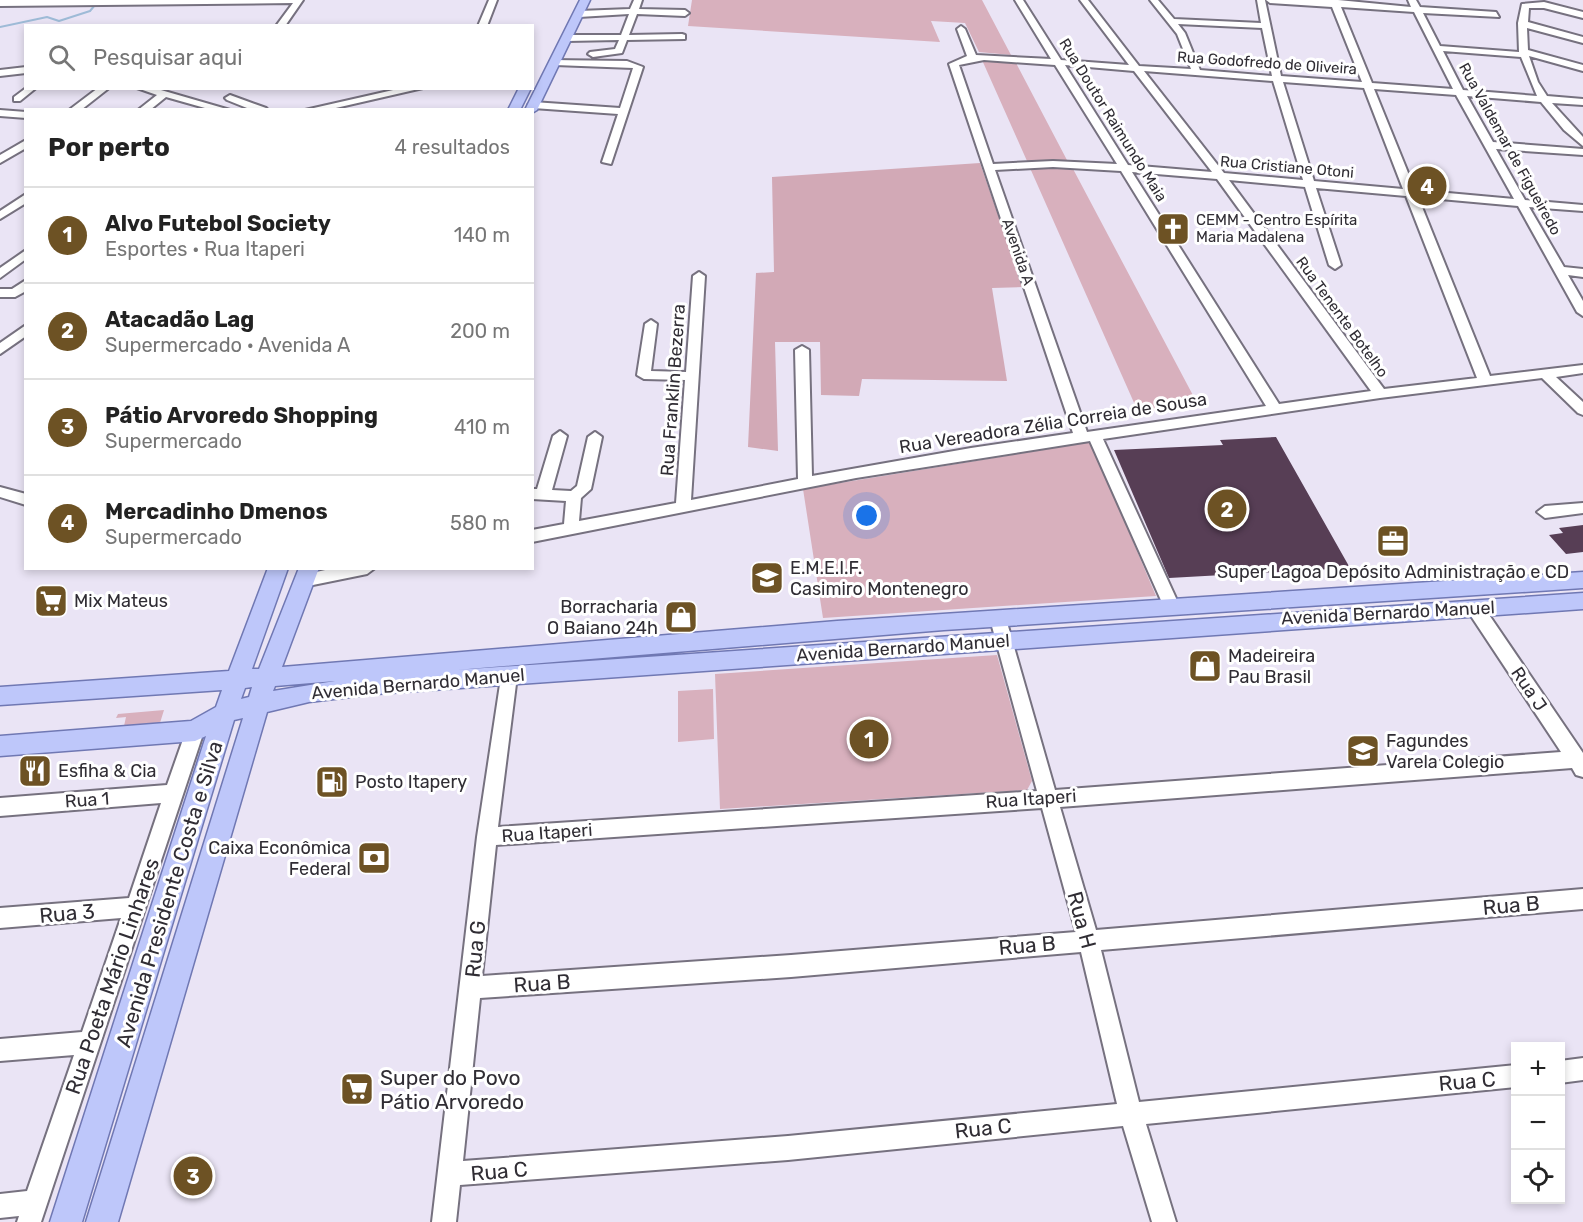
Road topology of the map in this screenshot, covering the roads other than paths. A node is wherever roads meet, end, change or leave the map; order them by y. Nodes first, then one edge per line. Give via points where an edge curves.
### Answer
1 (298, 0) edge
2 (493, 0) edge
3 (585, 0) edge
4 (598, 0) edge
5 (638, 0) edge
6 (1018, 0) edge
7 (1084, 0) edge
8 (1154, 0) edge
9 (1261, 0) edge
10 (1270, 0) edge
11 (41, 2) edge
12 (57, 2) edge
13 (0, 3) edge
14 (1335, 3) edge
15 (1414, 5) edge
16 (633, 12) junction
17 (685, 13) dead end
18 (1496, 15) dead end
19 (1583, 15) edge
20 (1172, 21) junction
21 (1522, 23) junction
22 (281, 24) edge
23 (483, 24) edge
24 (1265, 26) junction
25 (961, 29) dead end
26 (582, 31) junction
27 (625, 35) junction
28 (562, 36) junction
29 (682, 37) dead end
30 (1583, 40) edge
31 (1437, 48) junction
32 (1523, 53) junction
33 (972, 57) junction
34 (560, 62) junction
35 (1059, 62) junction
36 (1137, 68) junction
37 (1583, 68) edge
38 (24, 70) edge
39 (0, 73) edge
40 (1197, 74) junction
41 (1277, 79) junction
42 (1368, 86) junction
43 (29, 90) edge
44 (102, 90) edge
45 (149, 90) edge
46 (235, 90) edge
47 (409, 90) edge
48 (524, 90) edge
49 (1460, 93) junction
50 (164, 94) junction
51 (230, 98) junction
52 (1542, 98) junction
53 (17, 99) dead end
54 (189, 101) junction
55 (1583, 102) edge
56 (77, 108) edge
57 (146, 108) edge
58 (180, 108) edge
59 (216, 108) edge
60 (258, 108) edge
61 (320, 108) edge
62 (515, 108) edge
63 (532, 108) edge
64 (534, 108) edge
65 (2, 114) edge
66 (623, 114) junction
67 (24, 116) edge
68 (1566, 126) junction
69 (1583, 131) edge
70 (1583, 143) edge
71 (24, 144) edge
72 (1489, 145) junction
73 (1583, 152) edge
74 (0, 160) edge
75 (607, 162) dead end
76 (989, 167) junction
77 (1125, 168) junction
78 (1220, 176) junction
79 (1309, 184) junction
80 (1411, 192) junction
81 (0, 200) edge
82 (23, 201) edge
83 (1522, 204) junction
84 (1583, 208) edge
85 (0, 216) edge
86 (24, 255) edge
87 (1335, 266) dead end
88 (1560, 270) junction
89 (1583, 273) edge
90 (0, 274) edge
91 (699, 276) dead end
92 (24, 286) edge
93 (0, 293) edge
94 (1583, 312) edge
95 (651, 324) dead end
96 (21, 333) edge
97 (0, 334) edge
98 (0, 350) edge
99 (802, 350) dead end
100 (1583, 369) edge
101 (1546, 375) junction
102 (692, 376) junction
103 (1485, 381) junction
104 (1380, 394) junction
105 (1275, 410) junction
106 (1583, 410) edge
107 (1088, 435) junction
108 (560, 436) dead end
109 (595, 437) dead end
110 (805, 483) junction
111 (0, 492) edge
112 (538, 494) edge
113 (574, 496) junction
114 (24, 499) edge
115 (683, 506) junction
116 (1583, 508) edge
117 (1545, 512) dead end
118 (571, 529) junction
119 (534, 536) edge
120 (276, 570) edge
121 (350, 570) edge
122 (306, 575) edge
123 (1583, 580) edge
124 (1583, 601) edge
125 (1172, 607) junction
126 (1475, 608) junction
127 (998, 619) junction
128 (1004, 642) junction
129 (508, 676) junction
130 (238, 681) junction
131 (262, 692) junction
132 (0, 696) edge
133 (225, 713) junction
134 (195, 731) junction
135 (0, 746) edge
136 (1579, 764) edge
137 (174, 794) junction
138 (1048, 797) junction
139 (0, 807) edge
140 (487, 837) junction
141 (1583, 899) edge
142 (135, 907) junction
143 (0, 918) edge
144 (1088, 939) junction
145 (470, 988) junction
146 (90, 1041) junction
147 (0, 1050) edge
148 (1583, 1069) edge
149 (1565, 1071) edge
150 (1511, 1076) edge
151 (1131, 1114) junction
152 (450, 1174) junction
153 (0, 1206) edge
154 (32, 1212) edge
155 (66, 1222) edge
156 (102, 1222) edge
157 (444, 1222) edge
158 (1164, 1222) edge

1 - 12 street
1 - 22 street
2 - 23 street
3 - 26 main road
4 - 26 street
5 - 16 street
6 - 35 street, Rua Doutor Raimundo Maia
7 - 36 street, Rua Tenente Botelho
8 - 20 street
9 - 24 street
10 - 14 street
11 - 12 street
11 - 13 street
14 - 15 street
14 - 42 street
15 - 18 street
15 - 31 street, Rua Valdemar de Figueiredo
16 - 17 street
16 - 26 street
16 - 27 street
19 - 21 street via 1544,5 1525,6
20 - 24 street
20 - 40 street
21 - 30 street
21 - 32 street
24 - 41 street
25 - 33 street
26 - 27 street
26 - 27 street via 617,52
26 - 28 main road
26 - 28 street
26 - 34 street
27 - 29 street
28 - 34 main road
31 - 32 street
31 - 49 street, Rua Valdemar de Figueiredo
32 - 37 street
32 - 52 street via 1529,75
33 - 35 street, Rua Godofredo de Oliveira
33 - 76 street, Avenida A via 954,64
34 - 63 main road
34 - 66 street via 638,67
35 - 36 street, Rua Godofredo de Oliveira
35 - 77 street, Rua Doutor Raimundo Maia
36 - 40 street, Rua Godofredo de Oliveira
36 - 78 street, Rua Tenente Botelho
38 - 39 street
40 - 41 street, Rua Godofredo de Oliveira
41 - 42 street, Rua Godofredo de Oliveira
41 - 79 street
42 - 49 street, Rua Godofredo de Oliveira
42 - 80 street
43 - 53 street
44 - 56 street
45 - 50 street
46 - 51 street
47 - 61 street
48 - 62 main road
49 - 52 street, Rua Godofredo de Oliveira
49 - 72 street, Rua Valdemar de Figueiredo
50 - 54 street
50 - 57 street
51 - 59 street
51 - 60 street
52 - 55 street, Rua Godofredo de Oliveira
52 - 68 street
54 - 58 street
54 - 59 street
64 - 66 street
65 - 67 street
66 - 75 street
68 - 69 street
68 - 70 street
71 - 74 street
72 - 73 street
72 - 83 street, Rua Valdemar de Figueiredo
76 - 77 street, Rua Cristiane Otoni via 1053,164
76 - 107 street, Avenida A
77 - 78 street, Rua Cristiane Otoni
77 - 105 street, Rua Doutor Raimundo Maia
78 - 79 street, Rua Cristiane Otoni
78 - 104 street, Rua Tenente Botelho
79 - 80 street, Rua Cristiane Otoni
79 - 87 street
80 - 83 street, Rua Cristiane Otoni
80 - 103 street
81 - 82 street
82 - 85 street
83 - 84 street, Rua Cristiane Otoni
83 - 88 street, Rua Valdemar de Figueiredo
86 - 90 street
88 - 89 street
88 - 94 street, Rua Valdemar de Figueiredo
91 - 102 street, Rua Franklin Bezerra
92 - 93 street via 15,293
95 - 102 street via 644,375
96 - 97 street
96 - 98 street
99 - 110 street
100 - 101 street, Rua Vereadora Zélia Correia de Sousa
101 - 103 street, Rua Vereadora Zélia Correia de Sousa
101 - 106 street
102 - 115 street, Rua Franklin Bezerra
103 - 104 street, Rua Vereadora Zélia Correia de Sousa
104 - 105 street, Rua Vereadora Zélia Correia de Sousa
105 - 107 street, Rua Vereadora Zélia Correia de Sousa
107 - 110 street, Rua Vereadora Zélia Correia de Sousa
107 - 125 street, Avenida A
108 - 112 street
109 - 113 street via 584,489
110 - 115 street, Rua Vereadora Zélia Correia de Sousa
111 - 114 street
112 - 113 street
113 - 118 street
115 - 118 street, Rua Vereadora Zélia Correia de Sousa
116 - 117 street
118 - 119 street, Rua Vereadora Zélia Correia de Sousa
120 - 130 main road, Avenida Presidente Costa e Silva
121 - 122 street
122 - 131 main road, Avenida Presidente Costa e Silva
123 - 125 main road, Avenida Bernardo Manuel
124 - 126 main road, Avenida Bernardo Manuel
125 - 127 main road, Avenida Bernardo Manuel
126 - 128 main road, Avenida Bernardo Manuel
126 - 136 street, Rua J
127 - 128 street, Rua H
127 - 131 main road, Avenida Bernardo Manuel via 370,667
128 - 129 main road, Avenida Bernardo Manuel
128 - 138 street, Rua H
129 - 131 main road, Avenida Bernardo Manuel via 309,693
129 - 140 street, Rua G
130 - 131 main road, Avenida Bernardo Manuel
130 - 132 main road, Avenida Bernardo Manuel
130 - 133 main road, Avenida Presidente Costa e Silva
131 - 133 main road, Avenida Bernardo Manuel
131 - 156 main road, Avenida Presidente Costa e Silva
133 - 134 main road, Avenida Bernardo Manuel
133 - 155 main road, Avenida Presidente Costa e Silva
134 - 135 main road
134 - 137 street, Rua Poeta Mário Linhares
136 - 138 street, Rua Itaperi
137 - 139 street, Rua 1
137 - 142 street, Rua Poeta Mário Linhares
138 - 140 street, Rua Itaperi
138 - 144 street, Rua H
140 - 145 street, Rua G
141 - 144 street, Rua B
142 - 143 street, Rua 3
142 - 146 street, Rua Poeta Mário Linhares
144 - 145 street, Rua B via 791,966
144 - 151 street, Rua H
145 - 152 street, Rua G
146 - 147 street
146 - 154 street, Rua Poeta Mário Linhares
148 - 149 street
150 - 151 street, Rua C
151 - 152 street, Rua C
151 - 158 street, Rua H
152 - 157 street, Rua G
153 - 154 street

